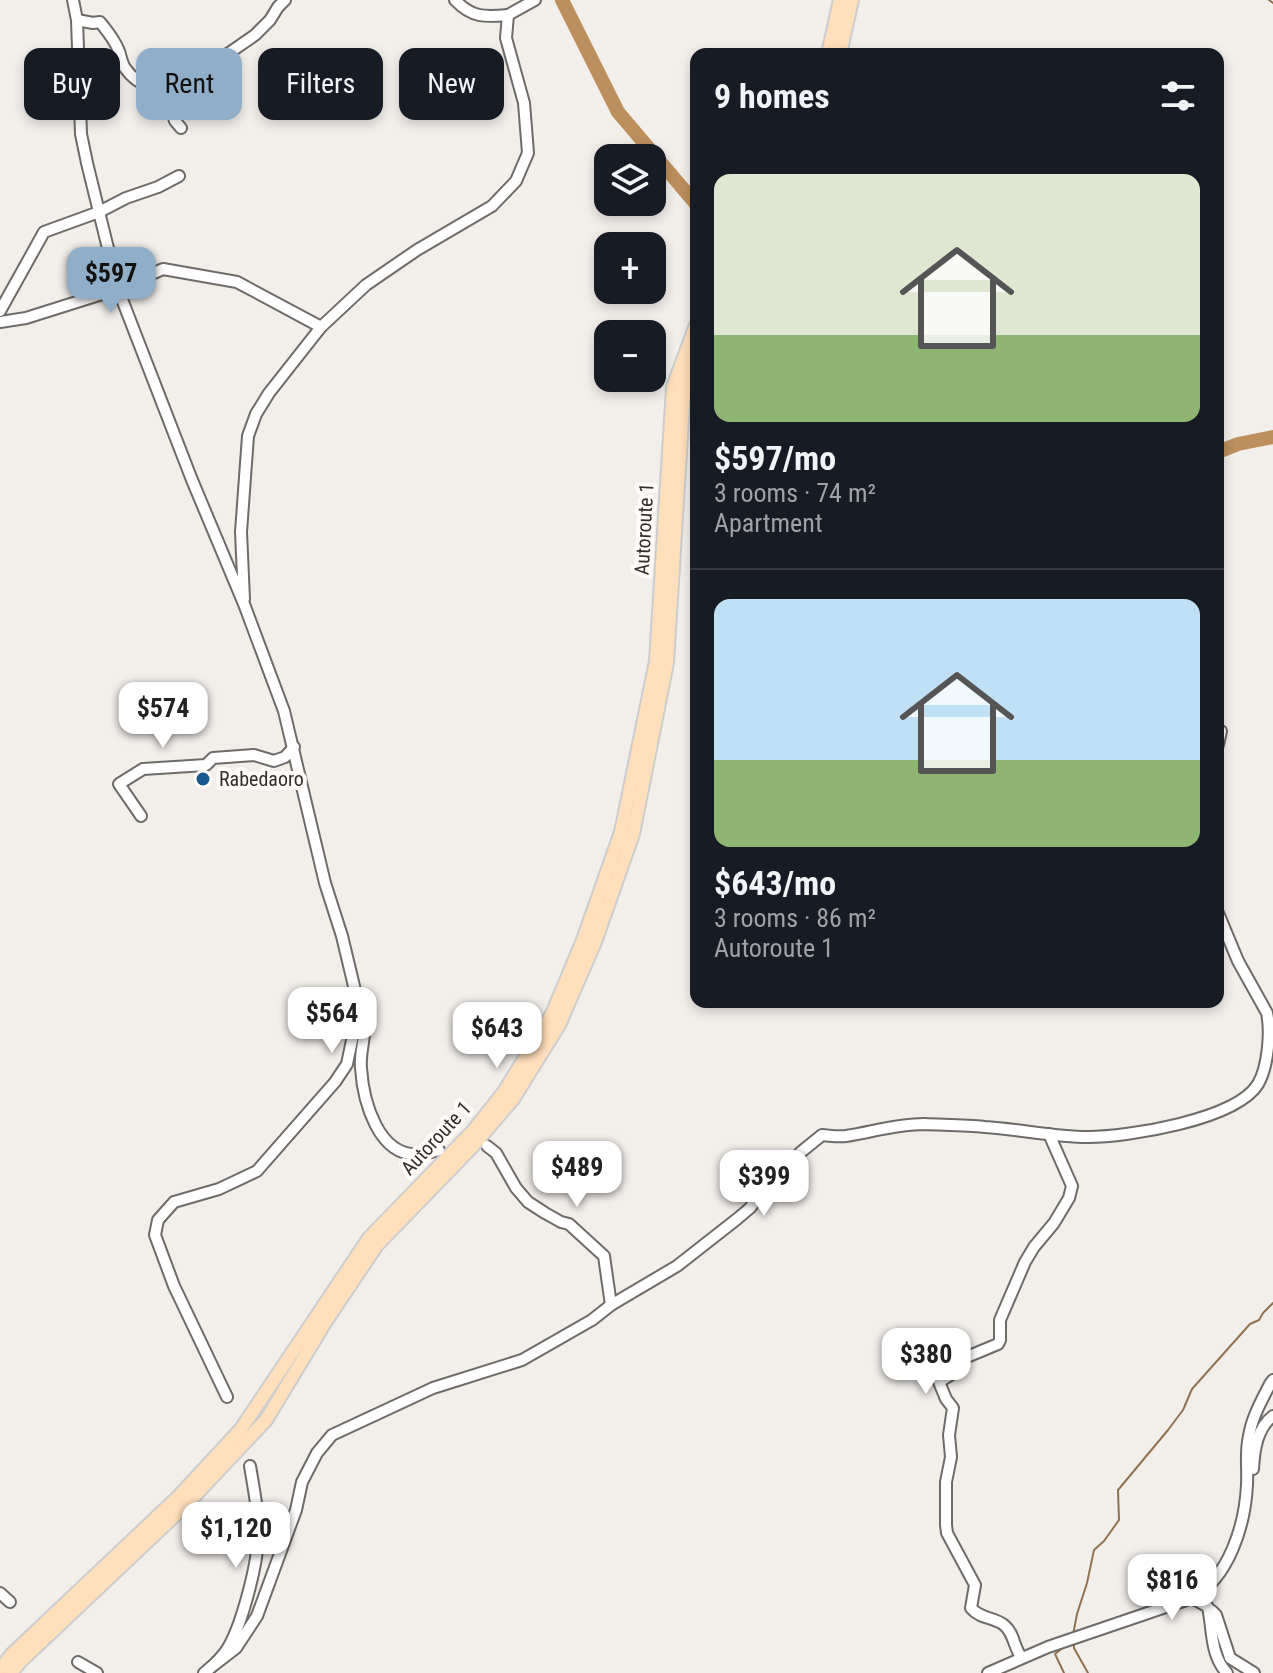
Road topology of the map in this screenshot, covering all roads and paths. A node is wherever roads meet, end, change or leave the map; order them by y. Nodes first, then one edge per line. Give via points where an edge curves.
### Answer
1 (73, 0) edge
2 (285, 0) edge
3 (455, 0) edge
4 (535, 0) edge
5 (840, 0) edge
6 (852, 0) edge
7 (508, 15) junction
8 (77, 20) junction
9 (236, 48) edge
10 (829, 48) edge
11 (841, 48) edge
12 (136, 80) edge
13 (175, 120) edge
14 (181, 128) dead end
15 (179, 176) dead end
16 (99, 212) junction
17 (118, 289) junction
18 (0, 311) edge
19 (0, 322) edge
20 (321, 327) junction
21 (690, 341) edge
22 (690, 373) edge
23 (244, 604) junction
24 (294, 747) junction
25 (141, 816) dead end
26 (1224, 927) edge
27 (359, 1007) junction
28 (1049, 1134) junction
29 (487, 1146) dead end
30 (439, 1150) dead end
31 (611, 1305) junction
32 (1273, 1380) edge
33 (227, 1397) dead end
34 (1273, 1416) edge
35 (250, 1466) dead end
36 (1247, 1486) junction
37 (0, 1593) edge
38 (1192, 1598) junction
39 (10, 1602) dead end
40 (1208, 1607) junction
41 (1022, 1658) junction
42 (78, 1662) dead end
43 (0, 1669) edge
44 (207, 1671) edge
45 (11, 1673) edge
46 (97, 1673) edge
47 (988, 1673) edge
48 (1227, 1673) edge
49 (1254, 1673) edge

1 - 8 street
2 - 9 street
3 - 7 street via 468,12
4 - 7 street
5 - 10 main road
6 - 11 main road
7 - 20 street via 506,38 524,103 528,153 516,181 492,206 366,285
8 - 12 street via 100,22
8 - 16 street via 81,134
13 - 14 street
15 - 16 street
16 - 17 street
16 - 18 street via 44,232
17 - 19 street
17 - 20 street via 163,269 237,282
17 - 23 street
20 - 23 street via 269,393 248,436 241,532
21 - 43 main road, Autoroute 1 via 673,387 656,661 621,832 552,1014 473,1131 369,1238 241,1429
22 - 45 main road, Autoroute 1 via 684,389 667,663 633,834 559,1025 513,1099 377,1245 266,1420
23 - 24 street
24 - 25 street via 274,761 254,755 143,769 119,784
24 - 27 street
26 - 28 street via 1269,1022 1265,1066 1257,1086 1208,1116 1177,1124 1119,1135
27 - 30 street via 365,1021 360,1064 364,1092 382,1137 398,1151 419,1155
27 - 33 street via 347,1064 257,1171 174,1202 158,1220 155,1235 174,1286
28 - 31 street via 923,1124 822,1135 727,1227 677,1266
28 - 41 street via 1072,1186 1069,1198 1025,1262 1000,1320 998,1344 962,1359 955,1372 939,1382 953,1408 947,1533 975,1585 971,1608 1007,1627
29 - 31 street via 528,1202 569,1224 604,1256
31 - 44 street via 522,1360 433,1388 332,1435 302,1482 257,1616 236,1648
32 - 36 street via 1249,1433
34 - 36 street via 1265,1422 1254,1451
35 - 44 street via 258,1541 253,1573 227,1650
36 - 38 street via 1240,1533 1215,1581
37 - 39 street
38 - 40 street
38 - 41 street
40 - 48 street via 1214,1650
40 - 49 street via 1216,1615 1230,1658
41 - 47 street
42 - 46 street

